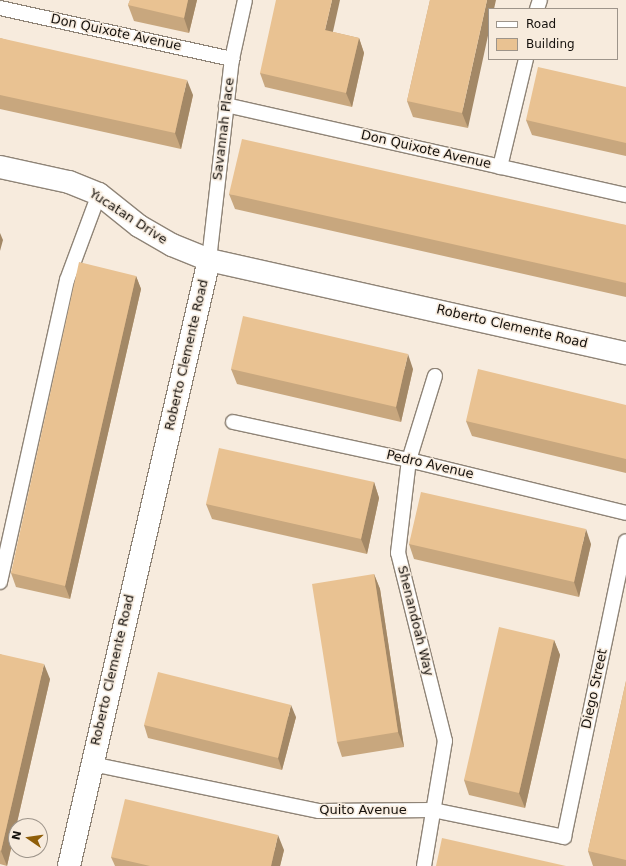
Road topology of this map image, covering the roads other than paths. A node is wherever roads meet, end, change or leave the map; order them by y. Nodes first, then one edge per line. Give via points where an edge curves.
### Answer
1 (245, 0) edge
2 (0, 8) edge
3 (232, 59) junction
4 (526, 60) edge
5 (226, 105) junction
6 (0, 167) edge
7 (500, 167) junction
8 (99, 194) junction
9 (626, 195) edge
10 (209, 260) junction
11 (626, 353) edge
12 (435, 376) dead end
13 (234, 422) dead end
14 (409, 460) junction
15 (626, 513) edge
16 (626, 541) edge
17 (0, 582) edge
18 (92, 764) junction
19 (433, 810) junction
20 (564, 837) joint
21 (69, 866) edge
22 (424, 866) edge

1 - 3 lane, Savannah Place
2 - 3 lane, Don Quixote Avenue
3 - 5 lane, Savannah Place
4 - 7 lane
5 - 7 lane, Don Quixote Avenue
5 - 10 lane, Savannah Place
6 - 8 street, Yucatan Drive via 69,182
7 - 9 lane, Don Quixote Avenue
8 - 10 street, Yucatan Drive via 139,226 172,245
8 - 17 lane via 67,280
10 - 11 street, Roberto Clemente Road
10 - 18 street, Roberto Clemente Road
12 - 14 lane, Shenandoah Way
13 - 14 lane, Pedro Avenue
14 - 15 lane, Pedro Avenue
14 - 19 lane, Shenandoah Way via 398,554 445,742
16 - 20 lane, Diego Street
18 - 19 lane, Quito Avenue via 319,811
18 - 21 street, Roberto Clemente Road
19 - 20 lane, Quito Avenue
19 - 22 lane, Shenandoah Way

